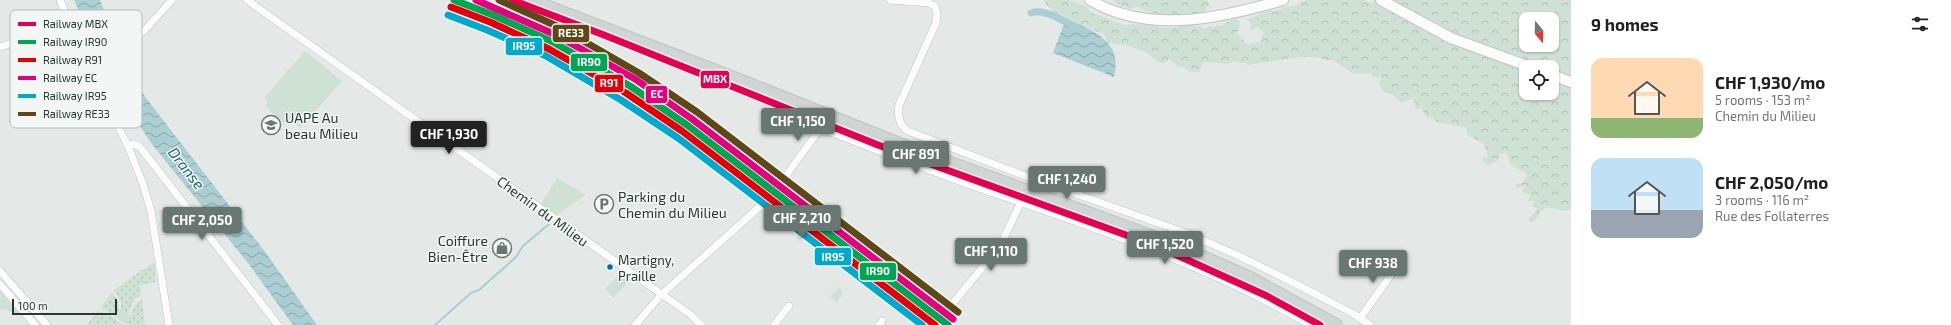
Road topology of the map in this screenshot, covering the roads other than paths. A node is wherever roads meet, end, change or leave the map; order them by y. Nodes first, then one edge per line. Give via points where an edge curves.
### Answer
1 (60, 0) edge
2 (172, 0) edge
3 (247, 0) edge
4 (530, 0) edge
5 (551, 0) edge
6 (890, 0) edge
7 (1090, 0) edge
8 (1283, 0) edge
9 (1381, 0) edge
10 (64, 10) edge
11 (143, 32) dead end
12 (10, 44) edge
13 (0, 47) edge
14 (1519, 63) edge
15 (729, 76) junction
16 (1559, 78) edge
17 (1571, 82) edge
18 (822, 114) junction
19 (818, 127) junction
20 (119, 128) edge
21 (128, 146) junction
22 (785, 177) tunnel mouth
23 (1021, 202) junction
24 (1401, 261) dead end
25 (848, 263) dead end
26 (0, 271) edge
27 (0, 284) edge
28 (662, 294) junction
29 (788, 306) dead end
30 (1363, 322) edge
31 (35, 325) edge
32 (47, 325) edge
33 (169, 325) edge
34 (278, 325) edge
35 (635, 325) edge
36 (701, 325) edge
37 (774, 325) edge
38 (935, 325) edge
39 (1310, 325) edge
40 (1336, 325) edge

1 - 10 street
2 - 11 street
3 - 28 street, Chemin du Milieu
4 - 15 main road
5 - 15 main road via 707,64
6 - 30 street via 929,3 935,6 937,11 936,23 899,105 899,119 908,132 1186,233 1290,281
7 - 8 street via 1130,15 1168,20 1229,13
9 - 14 street via 1451,38
12 - 13 street
15 - 18 main road
16 - 17 street
18 - 19 street
18 - 40 main road via 1176,245 1250,278
19 - 22 street via 817,133
19 - 23 street
20 - 21 street
21 - 33 street via 144,184 151,211
21 - 34 street via 134,144 140,147
23 - 38 street via 1000,246
23 - 39 street via 1187,264 1278,306
24 - 30 street
25 - 28 street via 767,200
26 - 32 street
27 - 31 street
28 - 35 street
28 - 36 street, Chemin du Milieu
29 - 37 street

